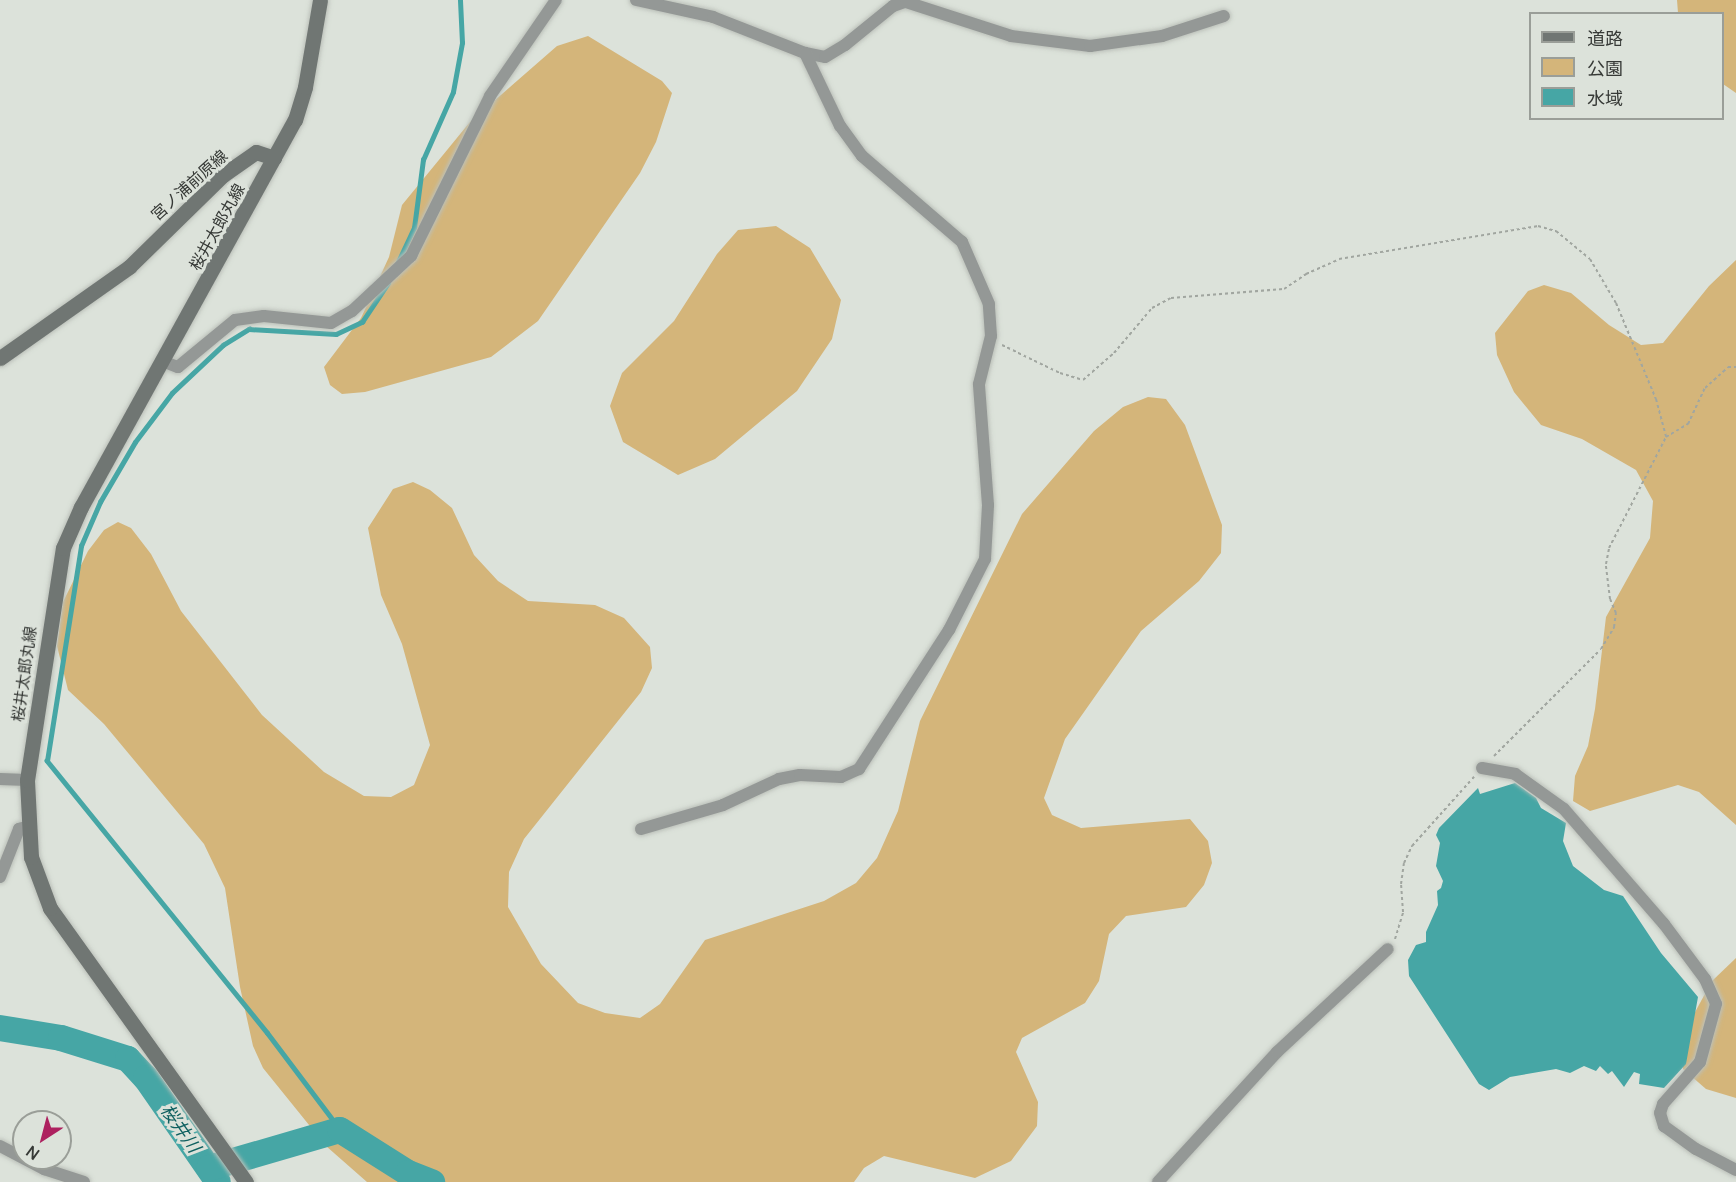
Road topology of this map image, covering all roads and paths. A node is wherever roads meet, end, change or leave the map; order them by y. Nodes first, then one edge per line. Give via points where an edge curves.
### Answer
1 (320, 0) edge
2 (556, 0) edge
3 (636, 0) edge
4 (908, 1) edge
5 (1224, 16) dead end
6 (805, 53) junction
7 (274, 158) junction
8 (991, 336) junction
9 (0, 357) edge
10 (162, 361) junction
11 (1736, 367) edge
12 (1666, 437) junction
13 (1482, 768) junction
14 (0, 779) edge
15 (27, 780) junction
16 (26, 827) junction
17 (641, 829) dead end
18 (0, 878) edge
19 (1388, 949) joint
20 (0, 1146) edge
21 (1736, 1170) edge
22 (242, 1177) edge
23 (84, 1182) edge
24 (1158, 1182) edge

1 - 7 main road via 305,87 295,120
2 - 10 street via 490,96 411,256 386,275 352,311 331,323 264,316 235,320 178,367
3 - 6 street via 748,28
4 - 5 street via 1011,36 1090,46 1162,36
4 - 6 street via 892,6 834,53 825,57
6 - 8 street via 840,126 862,156 962,242 989,304
7 - 9 main road, 宮ノ浦前原線 via 256,152 223,175 129,267
7 - 10 main road, 桜井太郎丸線
8 - 12 path via 1027,359 1083,380 1114,353 1152,308 1171,298 1284,289 1306,273 1339,260 1538,226 1556,231 1590,259 1616,303 1656,399
8 - 17 street via 979,384 988,505 985,559 949,630 870,755 852,775 779,779 723,805
10 - 15 main road, 桜井太郎丸線 via 81,507 63,548
11 - 12 path via 1728,367 1705,388 1688,424
12 - 13 path via 1609,548 1606,564 1610,599 1616,613 1614,627 1601,650
13 - 19 path via 1412,846 1401,884 1401,921
13 - 21 street via 1515,774 1564,808 1664,924 1705,979 1716,1004 1700,1062 1663,1104 1660,1113 1664,1126
14 - 15 street
15 - 16 main road, 桜井太郎丸線
16 - 18 street via 19,829
16 - 22 main road, 桜井太郎丸線 via 39,883 67,937
19 - 24 street via 1276,1052
20 - 23 street via 44,1169

